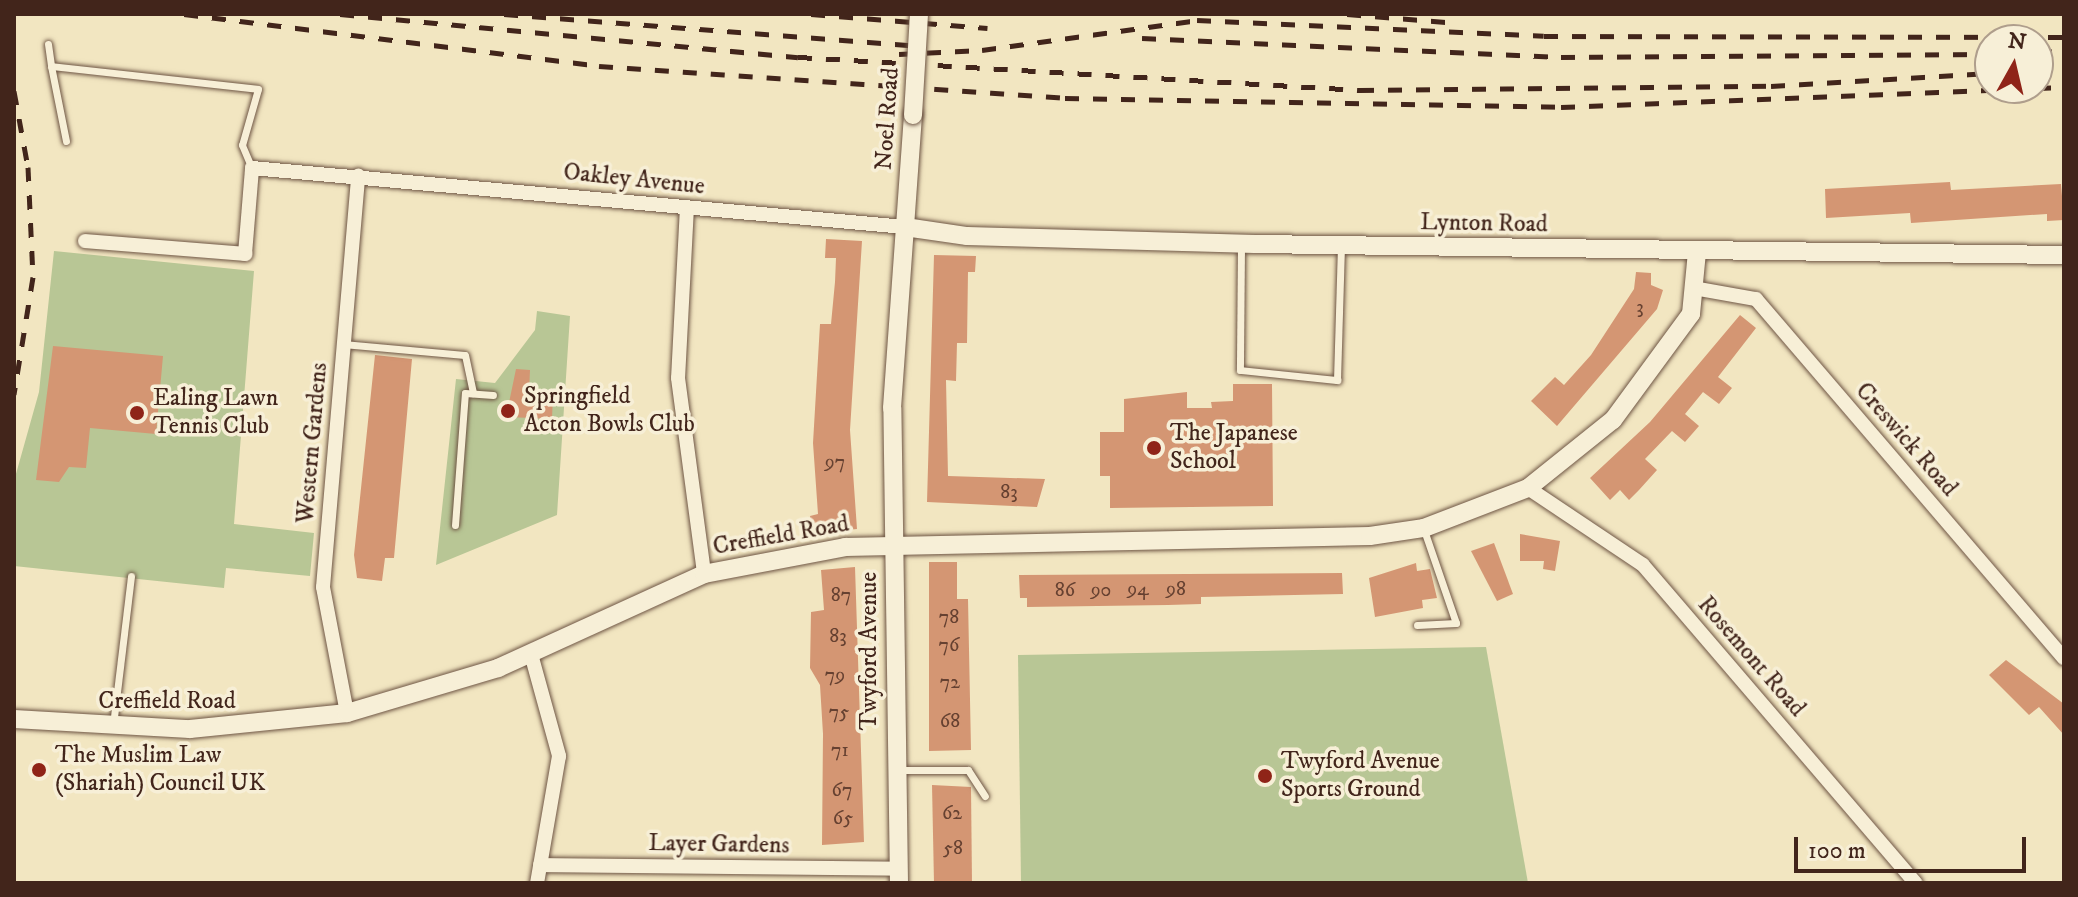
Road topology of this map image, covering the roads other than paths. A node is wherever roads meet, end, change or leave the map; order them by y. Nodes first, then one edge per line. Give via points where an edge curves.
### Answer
1 (919, 14) edge
2 (48, 44) dead end
3 (51, 66) junction
4 (66, 141) dead end
5 (252, 168) junction
6 (358, 175) junction
7 (687, 207) junction
8 (905, 227) junction
9 (85, 241) dead end
10 (1241, 244) junction
11 (1341, 246) junction
12 (1697, 252) junction
13 (2064, 255) edge
14 (1694, 288) junction
15 (343, 344) junction
16 (473, 393) junction
17 (493, 395) dead end
18 (1528, 488) junction
19 (455, 525) dead end
20 (1424, 528) junction
21 (894, 544) junction
22 (704, 574) junction
23 (131, 576) dead end
24 (1417, 625) dead end
25 (531, 654) junction
26 (2064, 658) edge
27 (347, 713) junction
28 (14, 719) edge
29 (113, 728) junction
30 (896, 771) junction
31 (985, 796) dead end
32 (540, 865) junction
33 (898, 876) edge
34 (537, 883) edge
35 (1916, 883) edge

1 - 8 street, Noel Road, bridge
2 - 3 lane
3 - 4 lane
3 - 5 lane via 258,89 242,145
5 - 6 street, Oakley Avenue
5 - 9 street via 245,254
6 - 7 street, Oakley Avenue
6 - 15 street, Western Gardens
7 - 8 street, Oakley Avenue
7 - 22 street via 679,392
8 - 10 street, Lynton Road via 967,236
8 - 21 street, Twyford Avenue via 892,408
10 - 11 street, Lynton Road
10 - 11 lane via 1240,370 1337,380
11 - 12 street, Lynton Road
12 - 13 street, Lynton Road
12 - 14 street, Creffield Road
14 - 18 street, Creffield Road via 1691,314 1659,366 1613,420
14 - 26 street, Creswick Road via 1756,299
15 - 16 lane via 465,355
15 - 27 street, Western Gardens via 323,587
16 - 17 lane
16 - 19 lane via 465,393
18 - 20 street, Creffield Road
18 - 35 street, Rosemont Road via 1643,565
20 - 21 street, Creffield Road via 1370,536
20 - 24 lane via 1456,623
21 - 22 street, Creffield Road
21 - 30 street, Twyford Avenue
22 - 25 street, Creffield Road
23 - 29 lane
25 - 27 street, Creffield Road
25 - 32 street via 559,756
27 - 29 street, Creffield Road via 264,725
28 - 29 street, Creffield Road
30 - 31 lane via 968,770
30 - 33 street, Twyford Avenue
32 - 33 street, Layer Gardens
32 - 34 street

